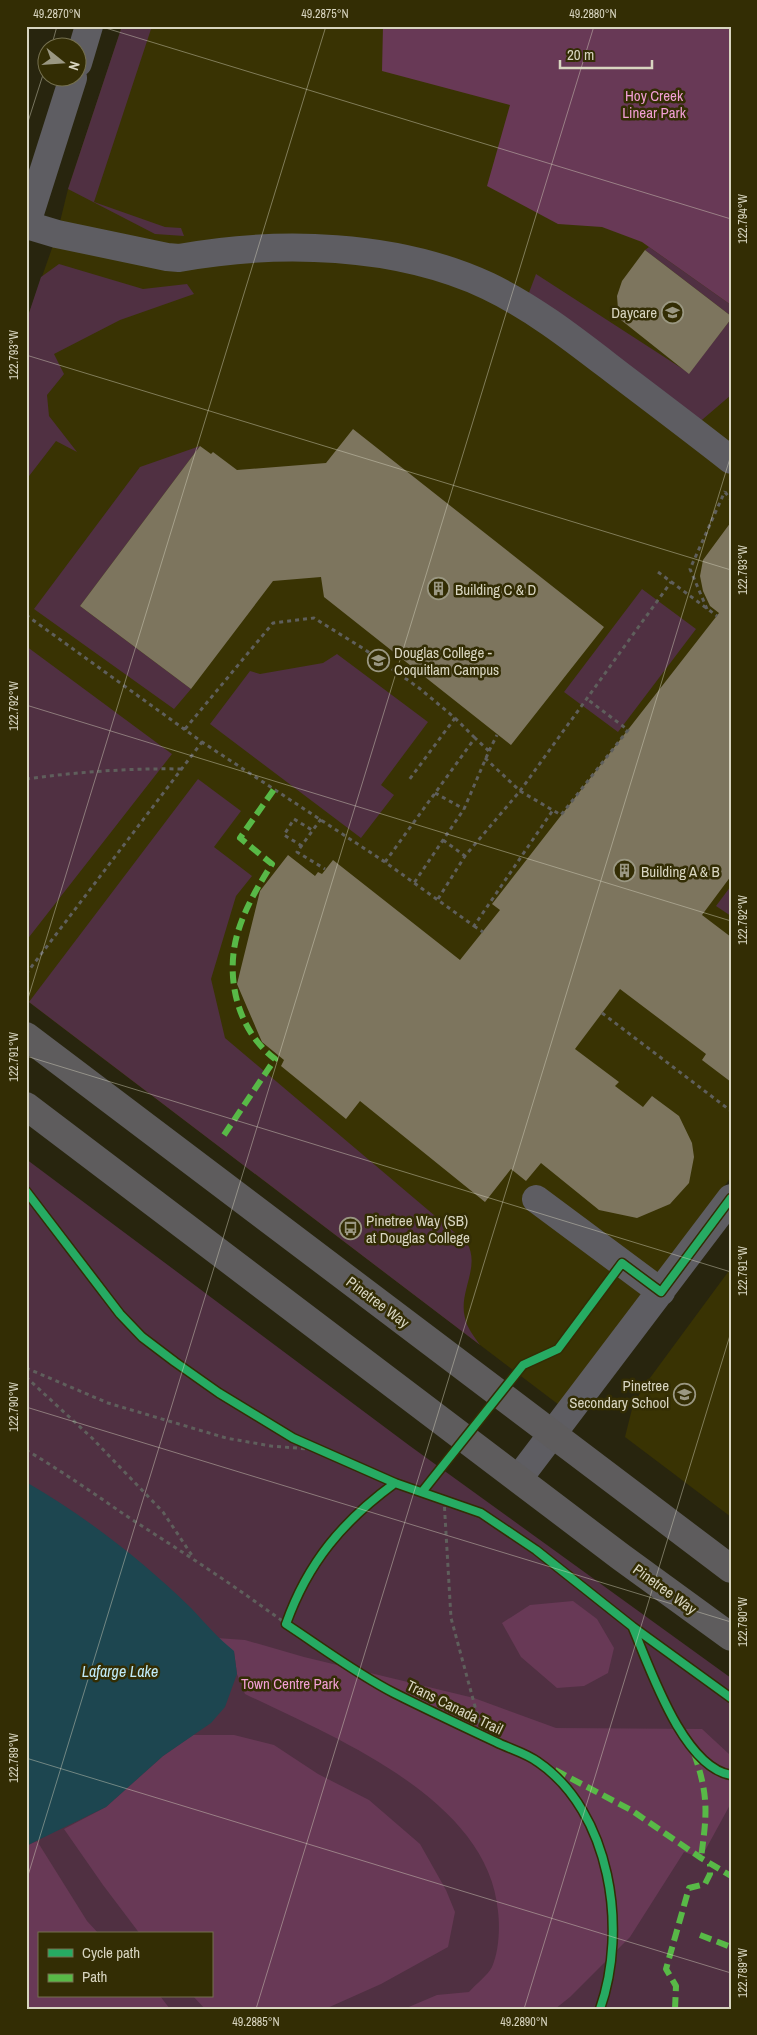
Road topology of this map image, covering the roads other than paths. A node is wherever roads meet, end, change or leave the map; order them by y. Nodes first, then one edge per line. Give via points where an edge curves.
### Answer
1 (89, 26) edge
2 (85, 38) edge
3 (70, 88) edge
4 (26, 226) edge
5 (731, 460) edge
6 (26, 1036) edge
7 (26, 1106) edge
8 (536, 1199) dead end
9 (730, 1200) edge
10 (661, 1292) junction
11 (553, 1434) junction
12 (519, 1478) junction
13 (731, 1569) edge
14 (731, 1637) edge

1 - 2 street
3 - 4 street
4 - 5 street via 167,257 282,248 354,250 407,259 458,275 487,286 542,316
6 - 11 main road, Pinetree Way
7 - 12 main road, Pinetree Way
8 - 10 street
9 - 10 street
10 - 11 street
11 - 12 street
11 - 13 main road, Pinetree Way
12 - 14 main road, Pinetree Way

